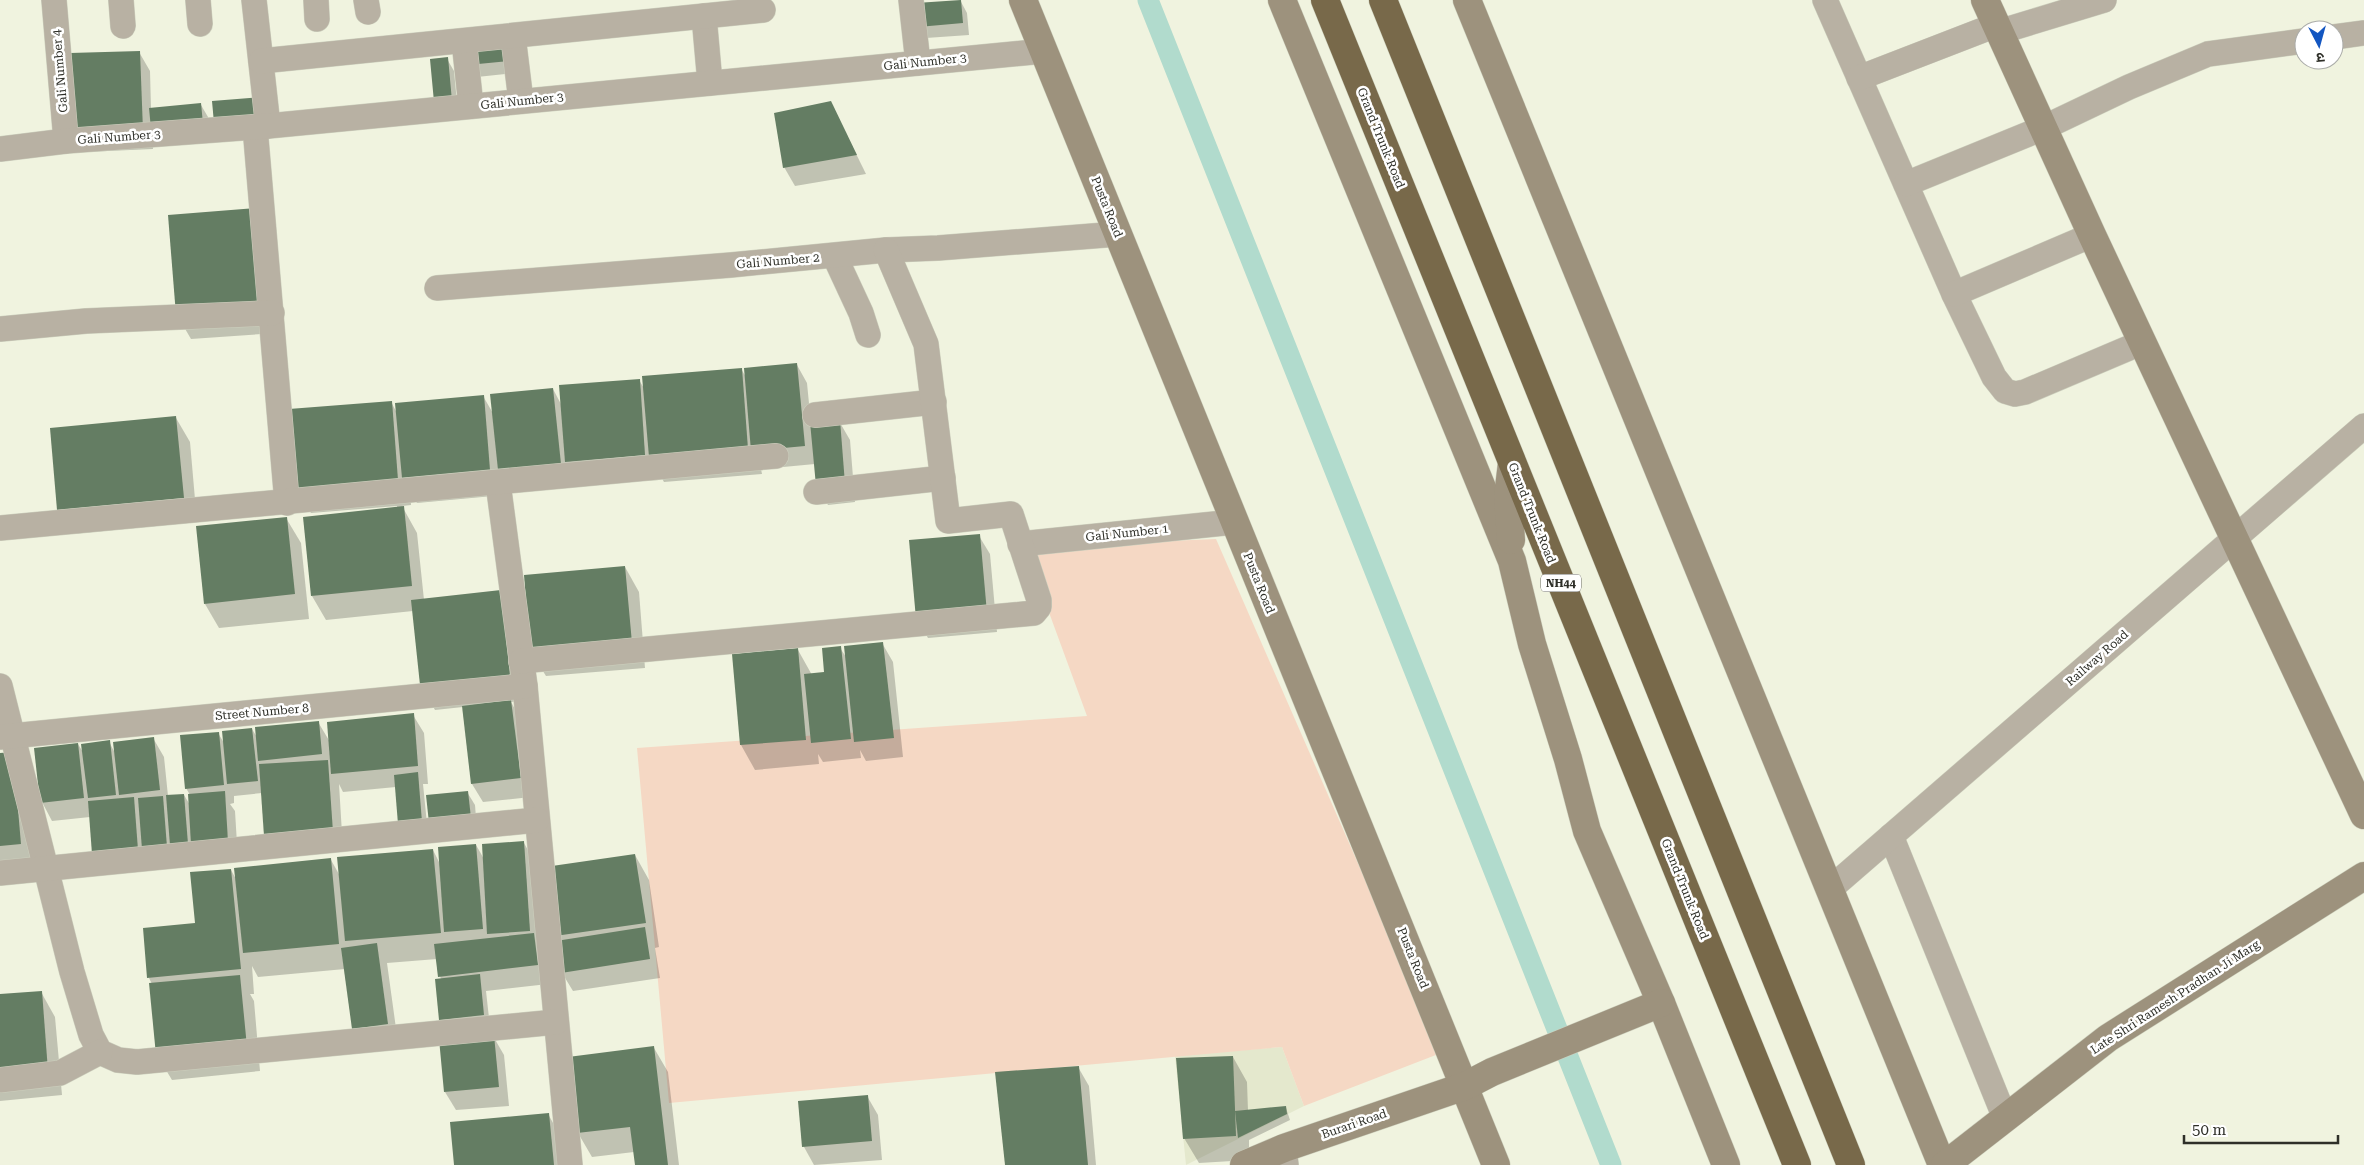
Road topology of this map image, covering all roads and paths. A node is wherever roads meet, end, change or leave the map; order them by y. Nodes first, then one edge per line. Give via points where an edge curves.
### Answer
1 (54, 0) edge
2 (121, 0) edge
3 (254, 0) edge
4 (911, 0) edge
5 (1024, 0) edge
6 (1282, 0) edge
7 (1326, 0) edge
8 (1382, 0) edge
9 (1467, 0) edge
10 (1826, 0) edge
11 (1985, 0) edge
12 (2104, 0) edge
13 (763, 10) dead end
14 (704, 16) junction
15 (123, 26) dead end
16 (1998, 29) junction
17 (2364, 33) edge
18 (513, 36) junction
19 (2344, 36) edge
20 (464, 41) junction
21 (2294, 42) edge
22 (1044, 51) junction
23 (261, 62) junction
24 (918, 63) junction
25 (1859, 78) junction
26 (710, 83) junction
27 (521, 101) junction
28 (471, 106) junction
29 (262, 126) junction
30 (2043, 128) junction
31 (66, 141) junction
32 (0, 149) edge
33 (1906, 184) junction
34 (1118, 234) junction
35 (2092, 235) junction
36 (886, 250) junction
37 (835, 256) junction
38 (438, 288) dead end
39 (1954, 294) junction
40 (272, 313) junction
41 (0, 328) edge
42 (868, 336) dead end
43 (2143, 342) junction
44 (934, 402) junction
45 (815, 416) dead end
46 (2364, 426) edge
47 (776, 456) dead end
48 (1512, 463) junction
49 (943, 478) junction
50 (498, 482) junction
51 (816, 492) dead end
52 (287, 503) junction
53 (1234, 522) junction
54 (0, 528) edge
55 (2234, 538) junction
56 (1020, 544) junction
57 (1512, 561) junction
58 (521, 661) junction
59 (0, 686) edge
60 (524, 686) junction
61 (7, 736) edge
62 (2364, 815) edge
63 (537, 820) junction
64 (1891, 836) junction
65 (46, 869) junction
66 (0, 873) edge
67 (2364, 876) edge
68 (1830, 889) junction
69 (1661, 1003) junction
70 (556, 1022) junction
71 (100, 1052) junction
72 (0, 1080) edge
73 (1465, 1086) junction
74 (2005, 1118) junction
75 (1285, 1156) edge
76 (570, 1165) edge
77 (1244, 1165) edge
78 (1496, 1165) edge
79 (1726, 1165) edge
80 (1797, 1165) edge
81 (1851, 1165) edge
82 (1944, 1165) edge

1 - 31 street, Gali Number 4
2 - 15 street
3 - 23 street
4 - 24 street
5 - 22 main road, Pusta Road
6 - 57 main road
7 - 48 highway, Grand Trunk Road / NH44
8 - 81 highway
9 - 68 main road
10 - 25 street
11 - 16 main road
12 - 16 street
13 - 14 street
14 - 18 street
14 - 26 street
16 - 25 street
16 - 30 main road
17 - 19 street
18 - 20 street
18 - 27 street
20 - 23 street
20 - 28 street
21 - 30 street via 2208,54
22 - 24 street, Gali Number 3
22 - 34 main road, Pusta Road
23 - 29 street
24 - 26 street, Gali Number 3
25 - 33 street
26 - 27 street, Gali Number 3
27 - 28 street, Gali Number 3
28 - 29 street, Gali Number 3
29 - 31 street, Gali Number 3
29 - 40 street
30 - 33 street
30 - 35 main road
31 - 32 street, Gali Number 3
33 - 39 street
34 - 36 street, Gali Number 2
34 - 53 main road, Pusta Road
35 - 39 street
35 - 43 main road
36 - 37 street, Gali Number 2
36 - 44 street via 926,344
37 - 38 street, Gali Number 2
37 - 42 street
39 - 43 street via 1994,376 2005,391 2015,394
40 - 41 street
40 - 52 street
43 - 55 main road
44 - 45 street
44 - 49 street
46 - 55 street, Railway Road
47 - 50 street
48 - 57 main road via 1508,496
48 - 80 highway, Grand Trunk Road / NH44
49 - 51 street
49 - 56 street via 948,521 1011,514
50 - 52 street
50 - 58 street
52 - 54 street
53 - 56 street, Gali Number 1
53 - 73 main road, Pusta Road
55 - 62 main road
55 - 64 street, Railway Road
56 - 58 street via 1039,600 1039,607 1034,613
57 - 69 main road via 1532,644 1587,831
58 - 60 street
59 - 61 street
60 - 61 street, Street Number 8
60 - 63 street
61 - 65 street
63 - 65 street
63 - 70 street
64 - 68 street, Railway Road
64 - 74 street
65 - 66 street
65 - 71 street via 72,972 91,1035
67 - 74 main road, Late Shri Ramesh Pradhan Ji Marg via 2108,1038
68 - 82 main road
69 - 73 main road, Burari Road
69 - 79 main road
70 - 71 street via 137,1062 118,1060
70 - 76 street
71 - 72 street via 60,1073
73 - 75 main road, Burari Road
73 - 78 main road, Pusta Road
74 - 82 main road, Late Shri Ramesh Pradhan Ji Marg
75 - 77 main road, Burari Road

